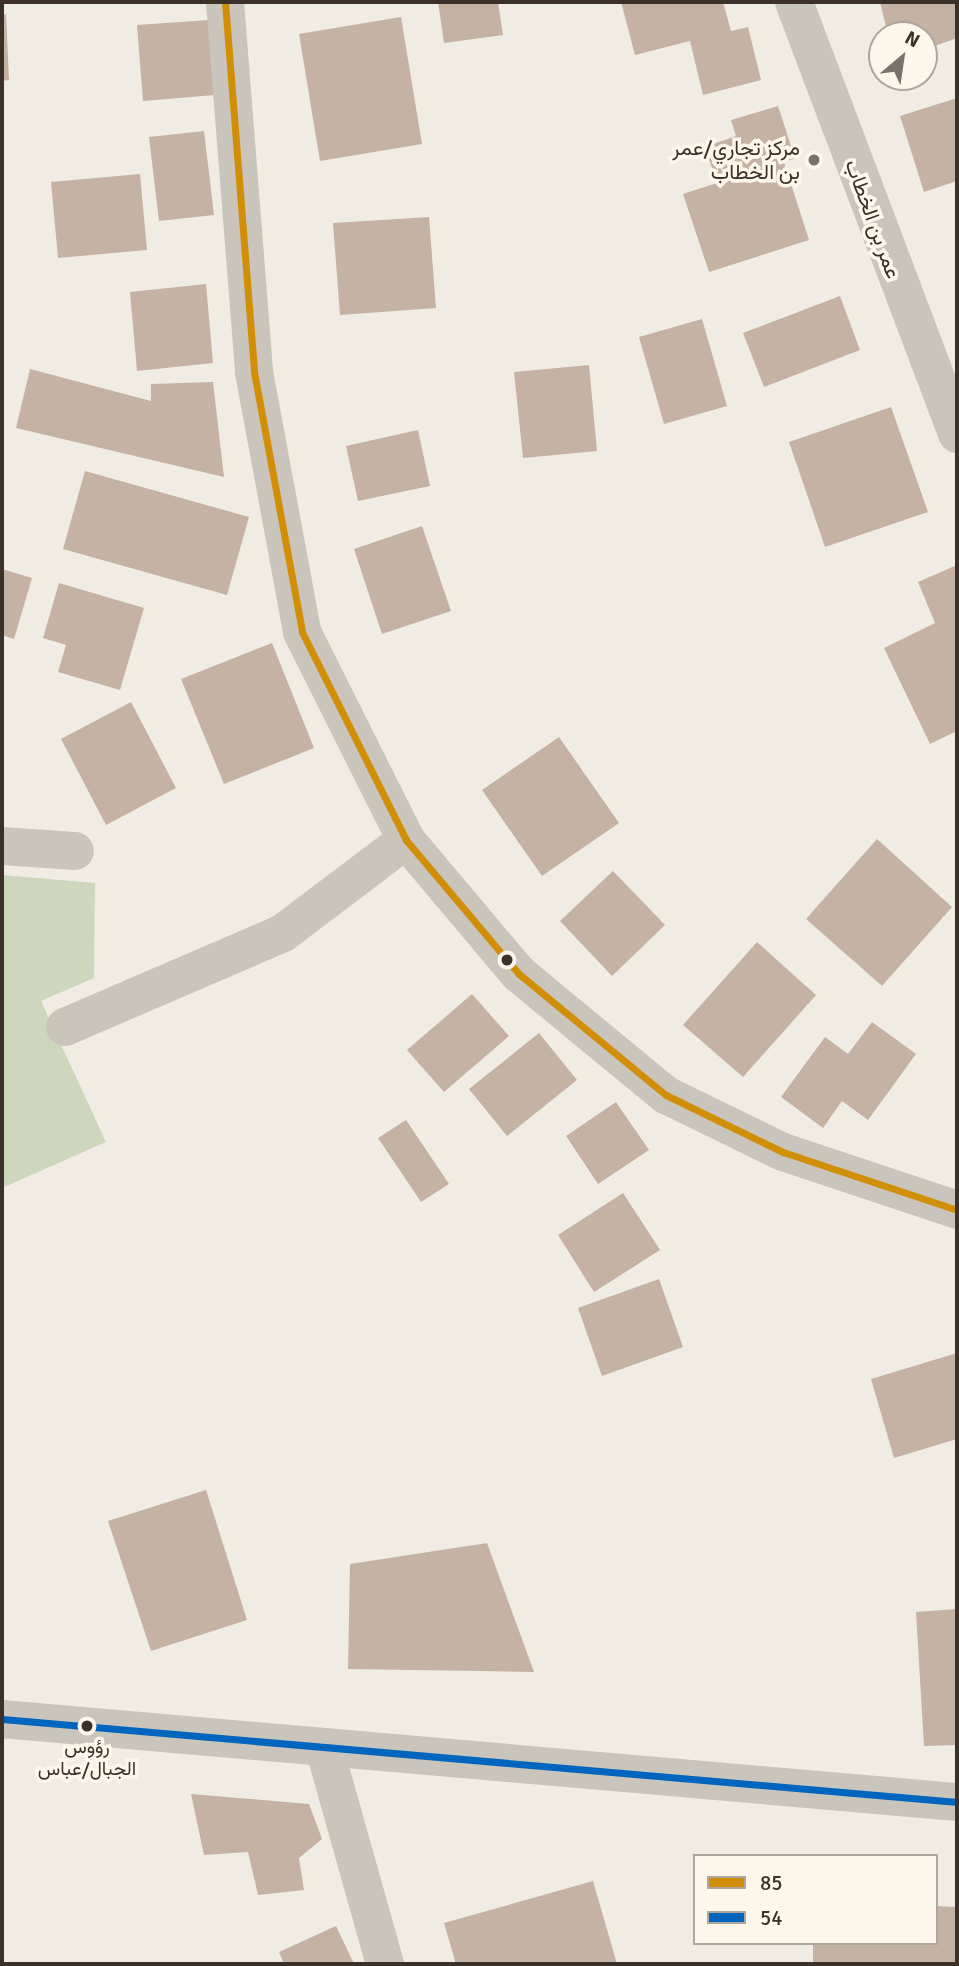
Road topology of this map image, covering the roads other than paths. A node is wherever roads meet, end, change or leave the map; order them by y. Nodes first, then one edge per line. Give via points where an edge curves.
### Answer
1 (225, 2) edge
2 (794, 2) edge
3 (957, 434) edge
4 (406, 841) junction
5 (2, 846) edge
6 (75, 851) dead end
7 (65, 1027) dead end
8 (957, 1210) edge
9 (2, 1719) edge
10 (324, 1747) junction
11 (957, 1802) edge
12 (385, 1964) edge

1 - 4 street via 254,372 302,632
2 - 3 street, عمر بن الخطاب
4 - 7 street via 283,933
4 - 8 street via 519,974 666,1095 783,1152
5 - 6 street
9 - 10 street
10 - 11 street
10 - 12 street

